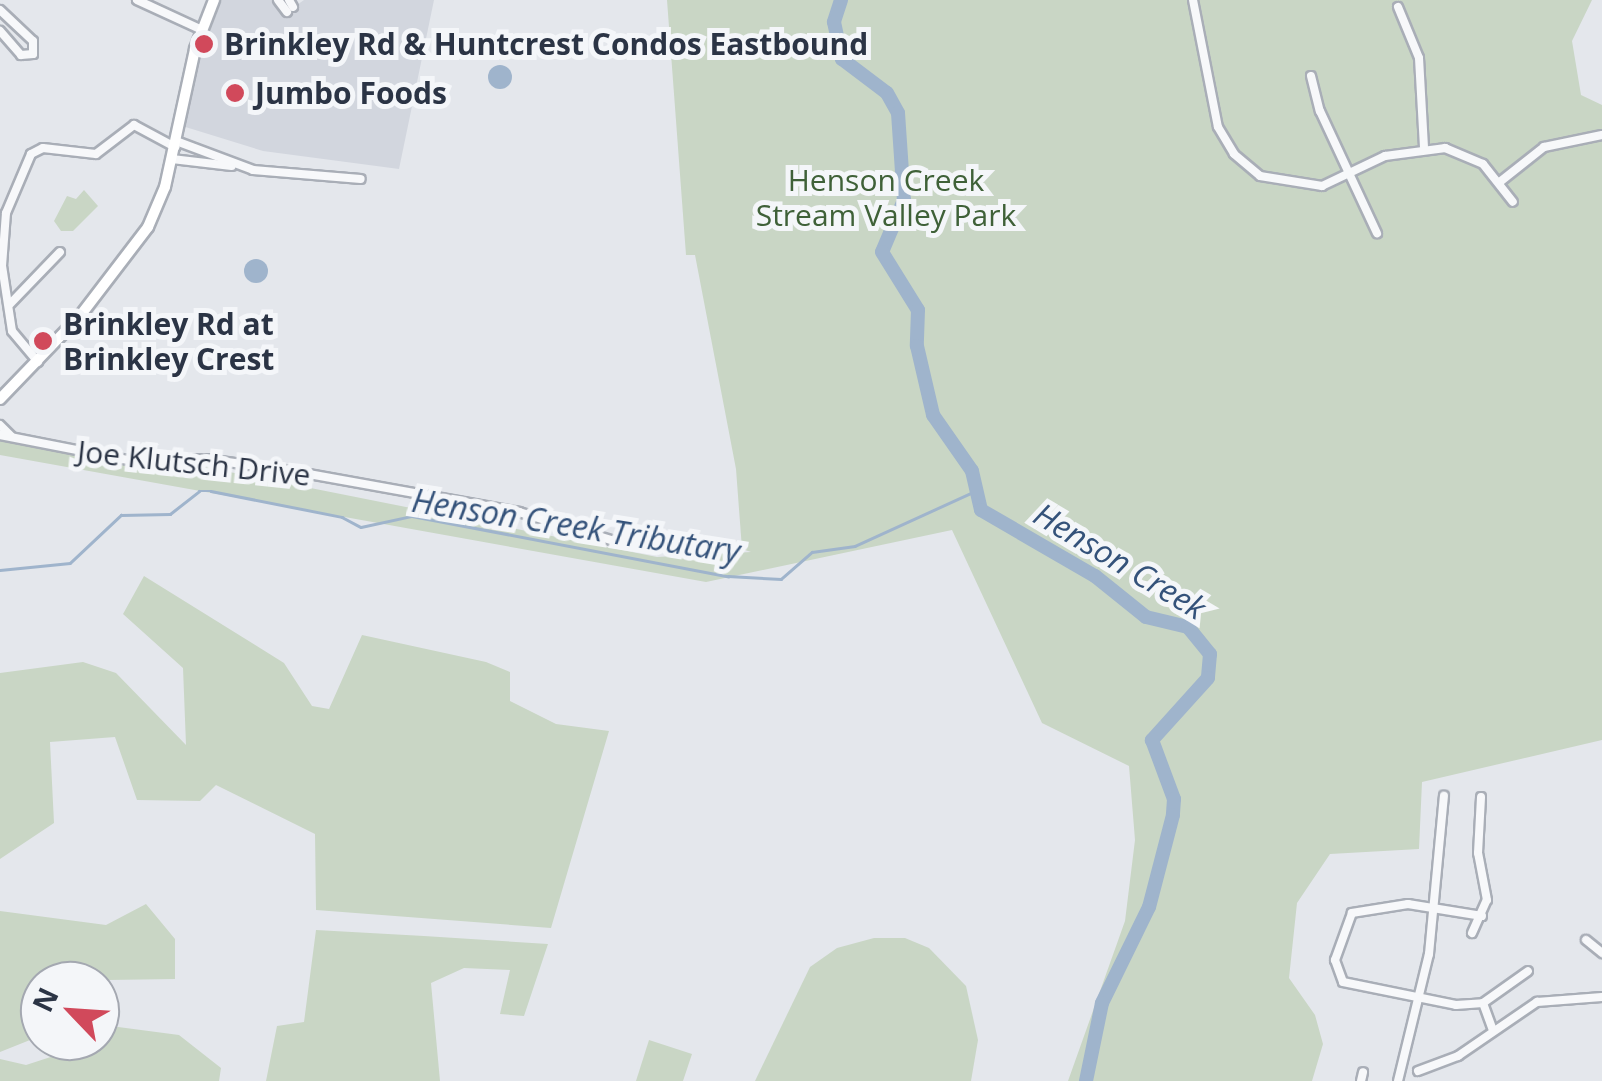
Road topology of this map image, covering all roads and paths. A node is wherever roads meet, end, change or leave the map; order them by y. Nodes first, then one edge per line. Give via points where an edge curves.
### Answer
1 (137, 0) edge
2 (214, 0) edge
3 (278, 0) edge
4 (1193, 0) edge
5 (290, 6) edge
6 (1398, 7) dead end
7 (0, 10) edge
8 (200, 29) junction
9 (0, 31) edge
10 (1310, 76) dead end
11 (1602, 135) edge
12 (1424, 147) junction
13 (174, 149) junction
14 (242, 167) junction
15 (1350, 175) junction
16 (361, 179) dead end
17 (1501, 180) junction
18 (1513, 202) dead end
19 (1378, 233) dead end
20 (60, 252) dead end
21 (10, 304) junction
22 (38, 362) junction
23 (0, 399) edge
24 (0, 425) edge
25 (0, 435) edge
26 (11, 436) junction
27 (611, 540) dead end
28 (1444, 796) dead end
29 (1481, 797) dead end
30 (1436, 906) junction
31 (1482, 916) junction
32 (1472, 933) dead end
33 (1586, 940) dead end
34 (1602, 953) edge
35 (1528, 971) dead end
36 (1602, 996) edge
37 (1420, 1000) junction
38 (1483, 1003) junction
39 (1492, 1028) junction
40 (1418, 1072) dead end
41 (1398, 1081) edge

1 - 8 street
2 - 8 main road
3 - 5 street
4 - 15 street via 1218,127 1234,154 1260,176 1300,188
6 - 12 street via 1419,58
7 - 9 street via 33,41 33,54 21,54
8 - 13 main road
10 - 15 street
11 - 17 street via 1544,147
12 - 15 street via 1385,156
12 - 17 street via 1465,154
13 - 14 street
13 - 14 street
13 - 21 street via 134,125 96,154 33,152 3,230
13 - 22 main road via 141,240
14 - 16 street
15 - 19 street
17 - 18 street
20 - 21 street
21 - 22 street via 12,330
22 - 23 main road
24 - 26 street
25 - 26 street, Joe Klutsch Drive
26 - 27 street, Joe Klutsch Drive via 133,460 206,459 292,471 519,512
28 - 30 street
29 - 31 street via 1478,853 1487,900
30 - 31 street
30 - 37 street
30 - 37 street via 1352,912 1334,960 1343,982
31 - 32 street
33 - 34 street
35 - 38 street
36 - 39 street via 1554,997
37 - 38 street
37 - 41 street
38 - 39 street
39 - 40 street via 1458,1056

